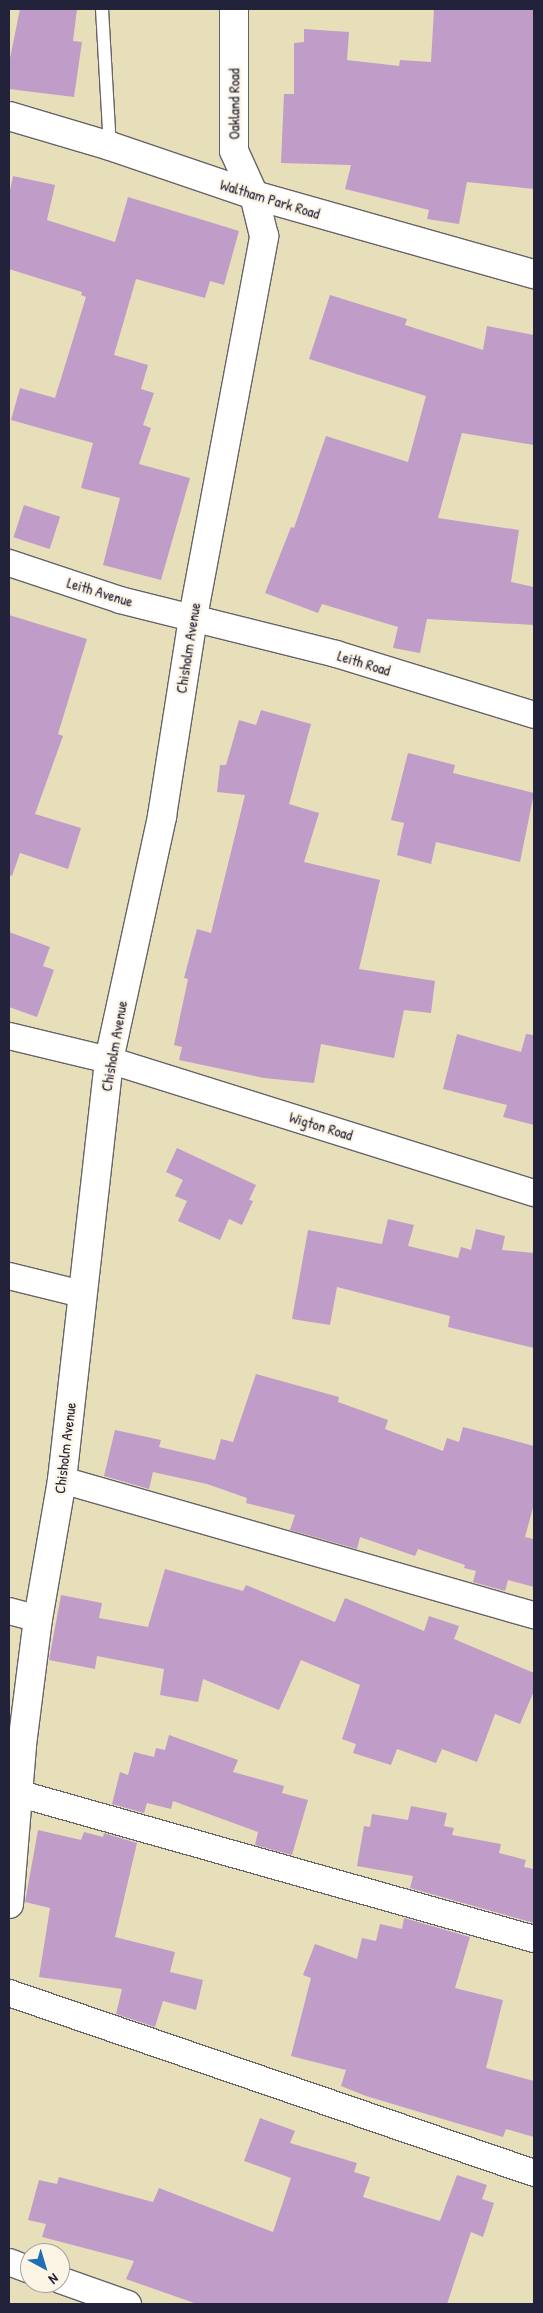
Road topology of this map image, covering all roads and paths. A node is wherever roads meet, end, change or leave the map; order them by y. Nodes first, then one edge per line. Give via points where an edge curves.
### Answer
1 (102, 9) edge
2 (234, 9) edge
3 (9, 116) edge
4 (110, 146) junction
5 (254, 195) junction
6 (534, 274) edge
7 (9, 563) edge
8 (193, 617) junction
9 (534, 715) edge
10 (9, 1036) edge
11 (109, 1060) junction
12 (534, 1193) edge
13 (9, 1276) edge
14 (82, 1294) junction
15 (62, 1480) junction
16 (9, 1611) edge
17 (534, 1615) edge
18 (38, 1620) junction
19 (15, 1743) edge
20 (17, 1793) junction
21 (9, 1904) edge
22 (534, 1939) edge
23 (9, 1993) edge
24 (534, 2173) edge
25 (70, 2284) edge
26 (128, 2304) edge

1 - 4 lane
2 - 5 street, Oakland Road via 234,151
3 - 4 street, Waltham Park Road
4 - 5 street, Waltham Park Road
5 - 6 street, Waltham Park Road
5 - 8 street, Chisholm Avenue via 264,236
7 - 8 street, Leith Avenue via 120,600
8 - 9 street, Leith Road via 336,654
8 - 11 street, Chisholm Avenue via 162,816
10 - 11 street, Wigton Road
11 - 12 street, Wigton Road
11 - 14 street, Chisholm Avenue
13 - 14 street
14 - 15 street, Chisholm Avenue
15 - 17 street
15 - 18 street, Chisholm Avenue
16 - 18 street
18 - 19 street, Chisholm Avenue
19 - 20 street, Chisholm Avenue
20 - 21 street, Chisholm Avenue
20 - 22 street
23 - 24 street
25 - 26 street

